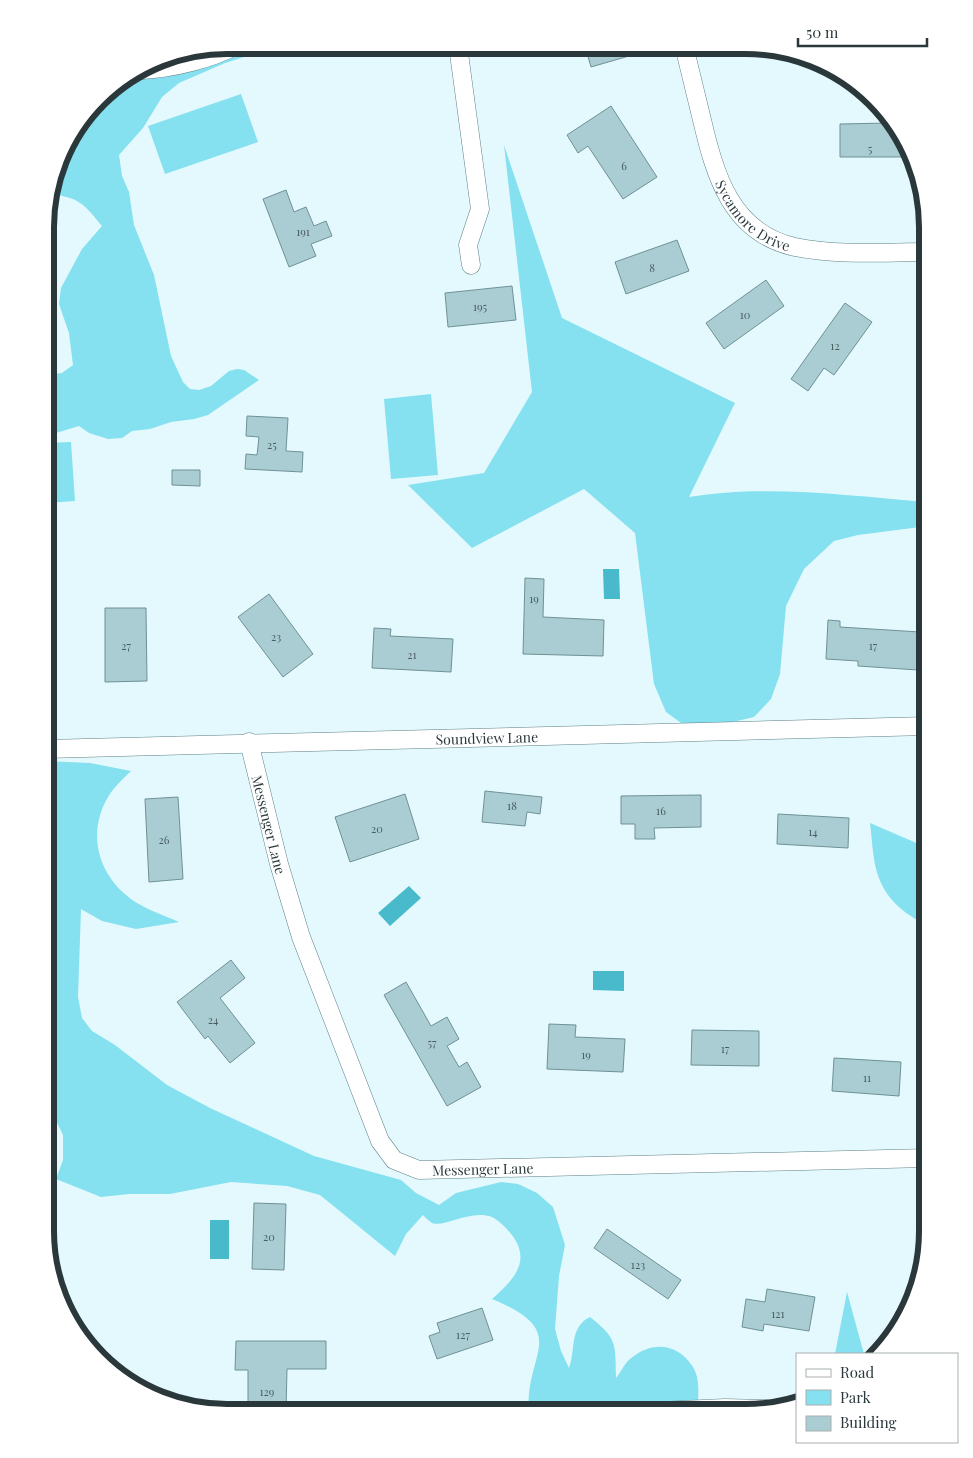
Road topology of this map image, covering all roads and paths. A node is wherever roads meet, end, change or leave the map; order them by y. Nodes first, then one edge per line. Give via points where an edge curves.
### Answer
1 (213, 54) edge
2 (459, 54) edge
3 (686, 54) edge
4 (160, 67) edge
5 (919, 252) edge
6 (471, 265) dead end
7 (919, 726) edge
8 (249, 742) junction
9 (54, 749) edge
10 (919, 1158) edge

1 - 4 street via 185,64
2 - 6 street via 480,209 468,246
3 - 5 street, Sycamore Drive via 718,179 728,200 746,220 764,234 794,247 839,253
7 - 8 street, Soundview Lane
8 - 9 street, Soundview Lane
8 - 10 street, Messenger Lane via 301,937 380,1141 394,1160 419,1170

